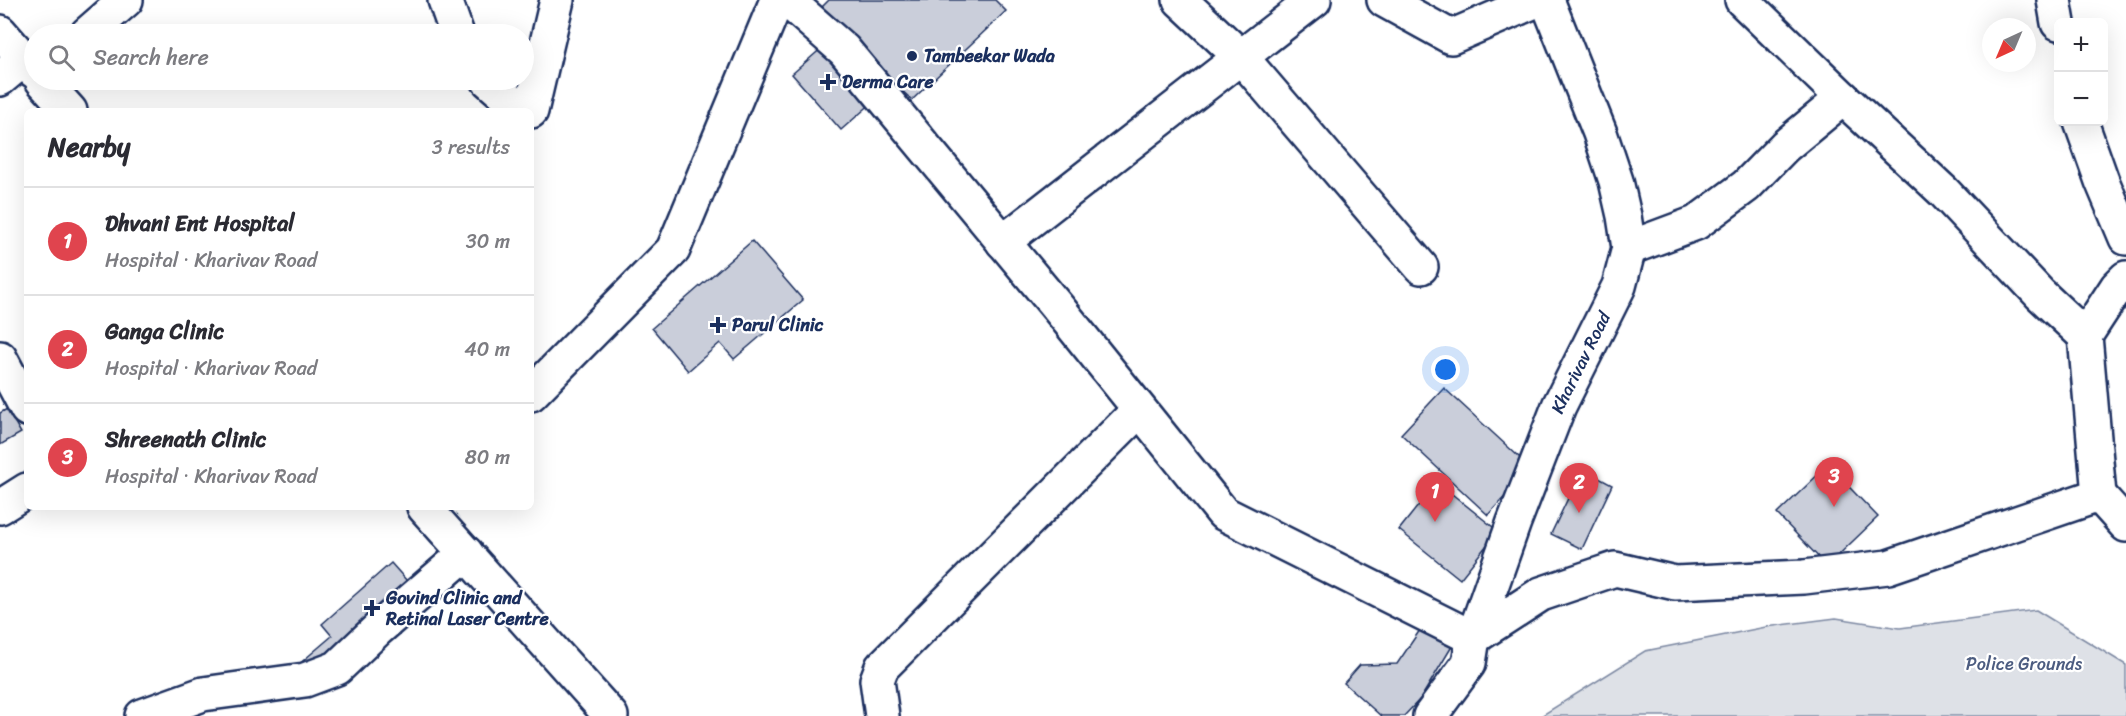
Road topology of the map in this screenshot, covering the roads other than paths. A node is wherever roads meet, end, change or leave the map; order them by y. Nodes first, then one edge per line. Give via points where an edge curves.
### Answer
1 (126, 0) edge
2 (445, 0) edge
3 (557, 0) edge
4 (777, 0) edge
5 (787, 0) edge
6 (1180, 0) edge
7 (1314, 0) edge
8 (1384, 0) edge
9 (1537, 0) edge
10 (1547, 0) edge
11 (1742, 0) edge
12 (2054, 0) edge
13 (2057, 18) edge
14 (98, 24) edge
15 (453, 24) edge
16 (0, 32) edge
17 (1241, 57) junction
18 (24, 70) edge
19 (46, 90) edge
20 (499, 90) edge
21 (1843, 98) junction
22 (67, 108) edge
23 (520, 108) edge
24 (532, 108) edge
25 (2082, 126) edge
26 (2126, 238) edge
27 (1003, 242) junction
28 (1629, 248) junction
29 (1421, 267) dead end
30 (2126, 278) edge
31 (2085, 336) junction
32 (0, 358) edge
33 (534, 391) edge
34 (24, 403) edge
35 (1140, 410) junction
36 (24, 492) edge
37 (2099, 495) junction
38 (0, 507) edge
39 (427, 510) edge
40 (2126, 525) edge
41 (466, 553) junction
42 (1473, 639) junction
43 (142, 716) edge
44 (611, 716) edge
45 (882, 716) edge
46 (1430, 716) edge

1 - 14 street
2 - 15 street
3 - 24 street
4 - 33 street via 673,250
5 - 27 street via 844,50
6 - 17 street
7 - 17 street
8 - 9 street via 1451,38
10 - 28 street, Kharivav Road via 1616,181
11 - 21 street
12 - 13 street
16 - 18 street
17 - 27 street
17 - 29 street
19 - 22 street
20 - 23 street
21 - 28 street via 1785,146 1746,186 1696,223
21 - 31 street via 1944,192
25 - 26 street
27 - 35 street
28 - 42 street, Kharivav Road via 1619,286 1559,406
30 - 31 street
31 - 37 street
32 - 34 street
35 - 42 street via 1223,513
35 - 45 street via 882,667 877,680
36 - 38 street
37 - 40 street
37 - 42 street via 1888,567 1804,577 1675,583 1615,569 1541,594
39 - 41 street
41 - 43 street via 337,668 305,680 203,694
41 - 44 street
42 - 46 street, Kharivav Road via 1469,663

